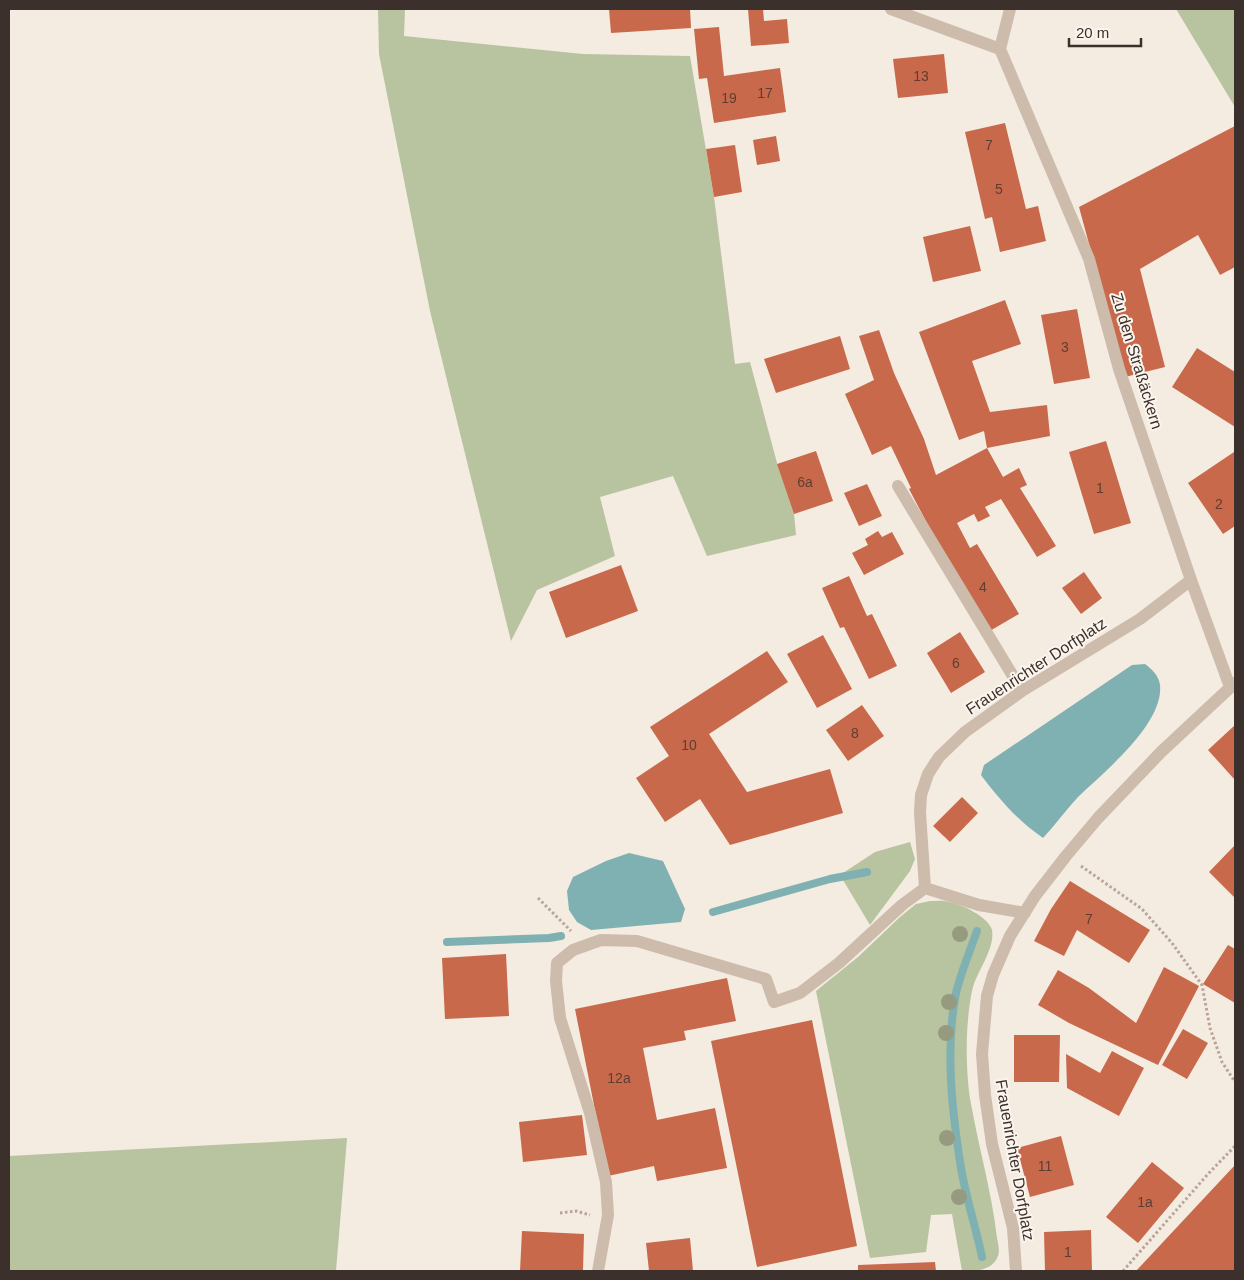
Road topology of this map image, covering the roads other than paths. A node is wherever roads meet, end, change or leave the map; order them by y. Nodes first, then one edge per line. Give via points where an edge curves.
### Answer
1 (891, 9) edge
2 (1010, 9) edge
3 (1000, 49) junction
4 (898, 486) dead end
5 (1191, 580) junction
6 (1233, 685) edge
7 (1022, 691) junction
8 (925, 888) junction
9 (1024, 913) junction
10 (598, 1271) edge
11 (1016, 1271) edge

1 - 3 street
2 - 3 street
3 - 5 street, Zu den Straßäckern via 1089,259 1119,369
4 - 7 street
5 - 6 street, Zu den Straßäckern
5 - 7 street, Frauenrichter Dorfplatz via 1140,619
6 - 9 street, Frauenrichter Dorfplatz via 1161,752 1098,818
7 - 8 street, Frauenrichter Dorfplatz via 965,732 939,757 928,774 921,795 920,813
8 - 9 street via 979,905
8 - 10 street via 800,993 774,1002 766,979 637,940 601,940 573,950 557,963 560,1018 590,1112 606,1182 608,1214
9 - 11 street, Frauenrichter Dorfplatz via 993,975 987,996 982,1054 992,1144 1013,1228

